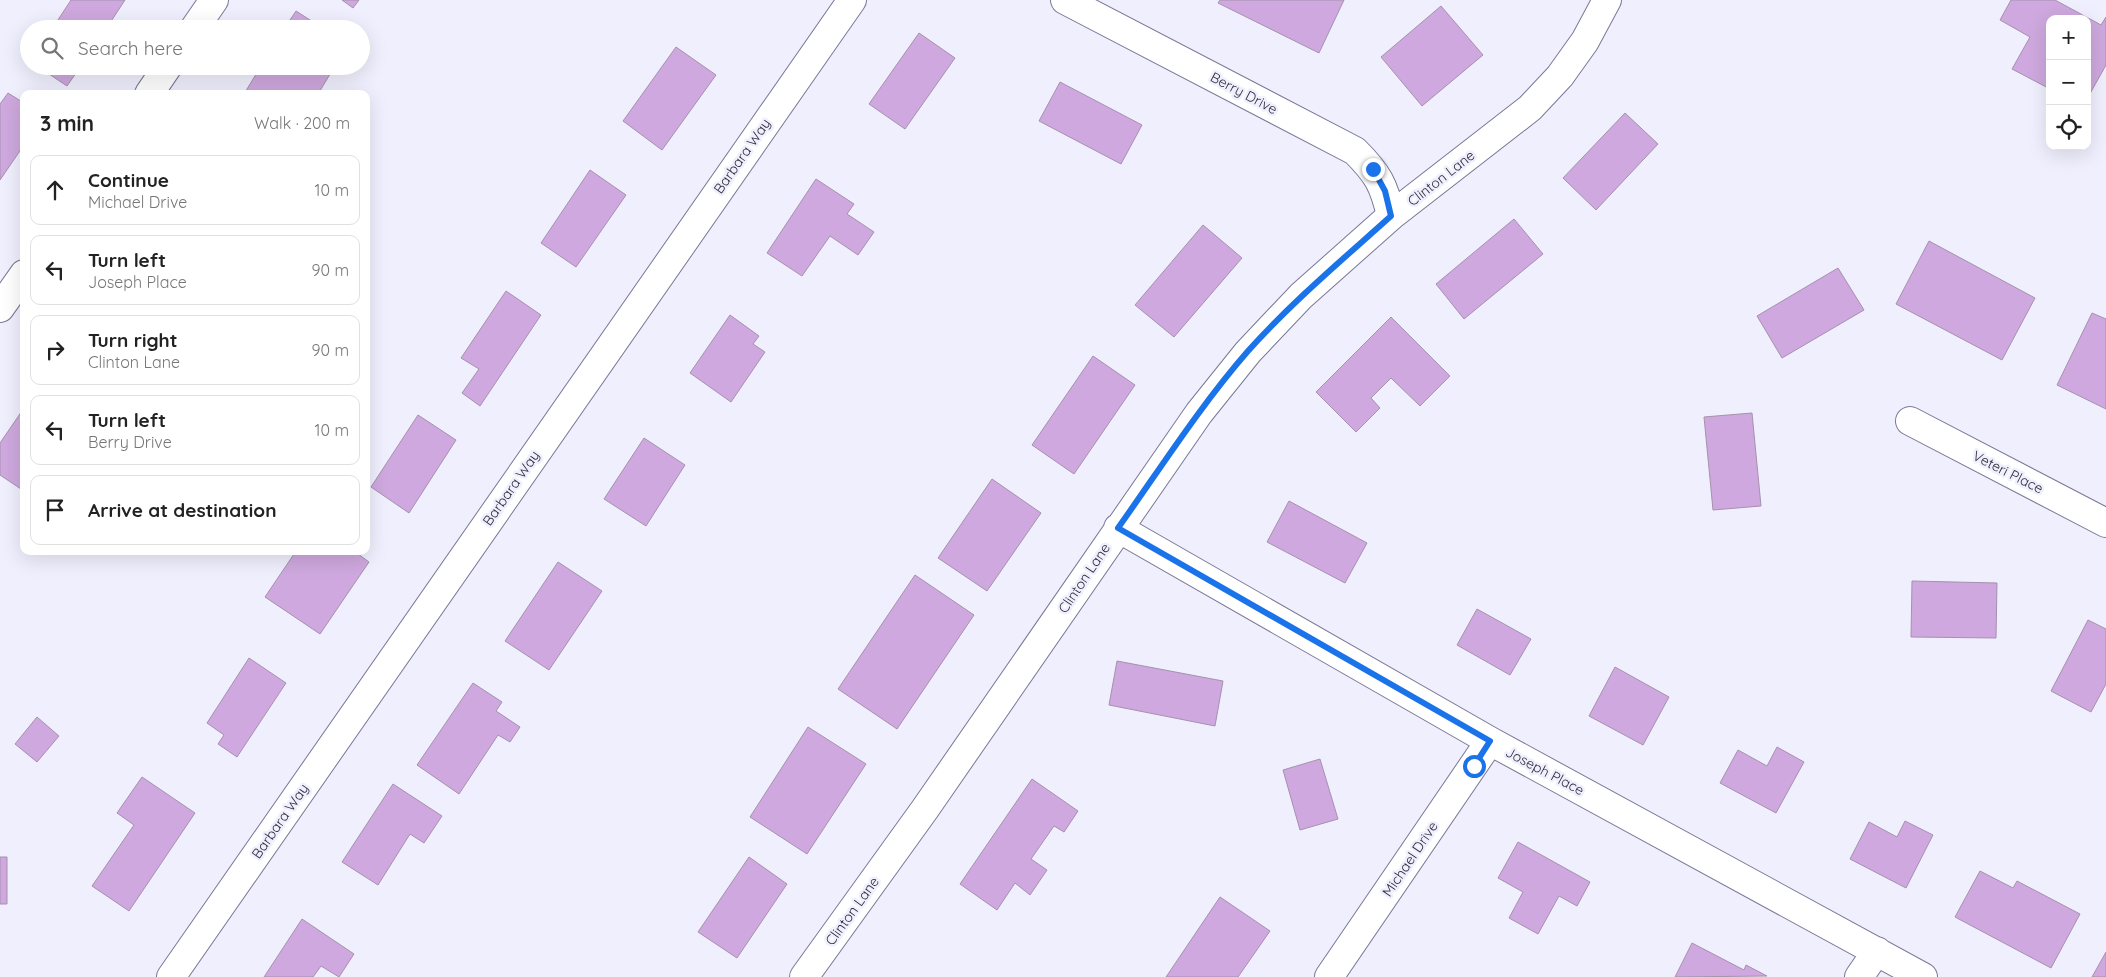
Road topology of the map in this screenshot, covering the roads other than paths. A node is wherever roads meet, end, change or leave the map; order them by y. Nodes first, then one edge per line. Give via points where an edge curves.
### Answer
1 (214, 0) edge
2 (852, 0) edge
3 (1065, 0) edge
4 (1607, 0) edge
5 (200, 20) edge
6 (162, 75) edge
7 (152, 90) edge
8 (1391, 216) junction
9 (20, 280) edge
10 (0, 308) edge
11 (1910, 421) dead end
12 (2106, 523) edge
13 (1118, 528) junction
14 (1490, 741) junction
15 (1877, 951) junction
16 (171, 977) edge
17 (804, 977) edge
18 (1329, 977) edge
19 (1859, 977) edge
20 (1924, 977) edge

1 - 5 street
2 - 16 street, Barbara Way
3 - 8 street, Berry Drive via 1355,151 1378,178
4 - 8 street, Clinton Lane via 1585,41 1530,108
6 - 7 street
8 - 13 street, Clinton Lane via 1301,296 1248,352 1199,413
9 - 10 street
11 - 12 street, Veteri Place
13 - 14 street, Joseph Place
13 - 17 street, Clinton Lane via 925,809
14 - 15 street, Joseph Place
14 - 18 street, Michael Drive
15 - 19 street
15 - 20 street, Joseph Place

